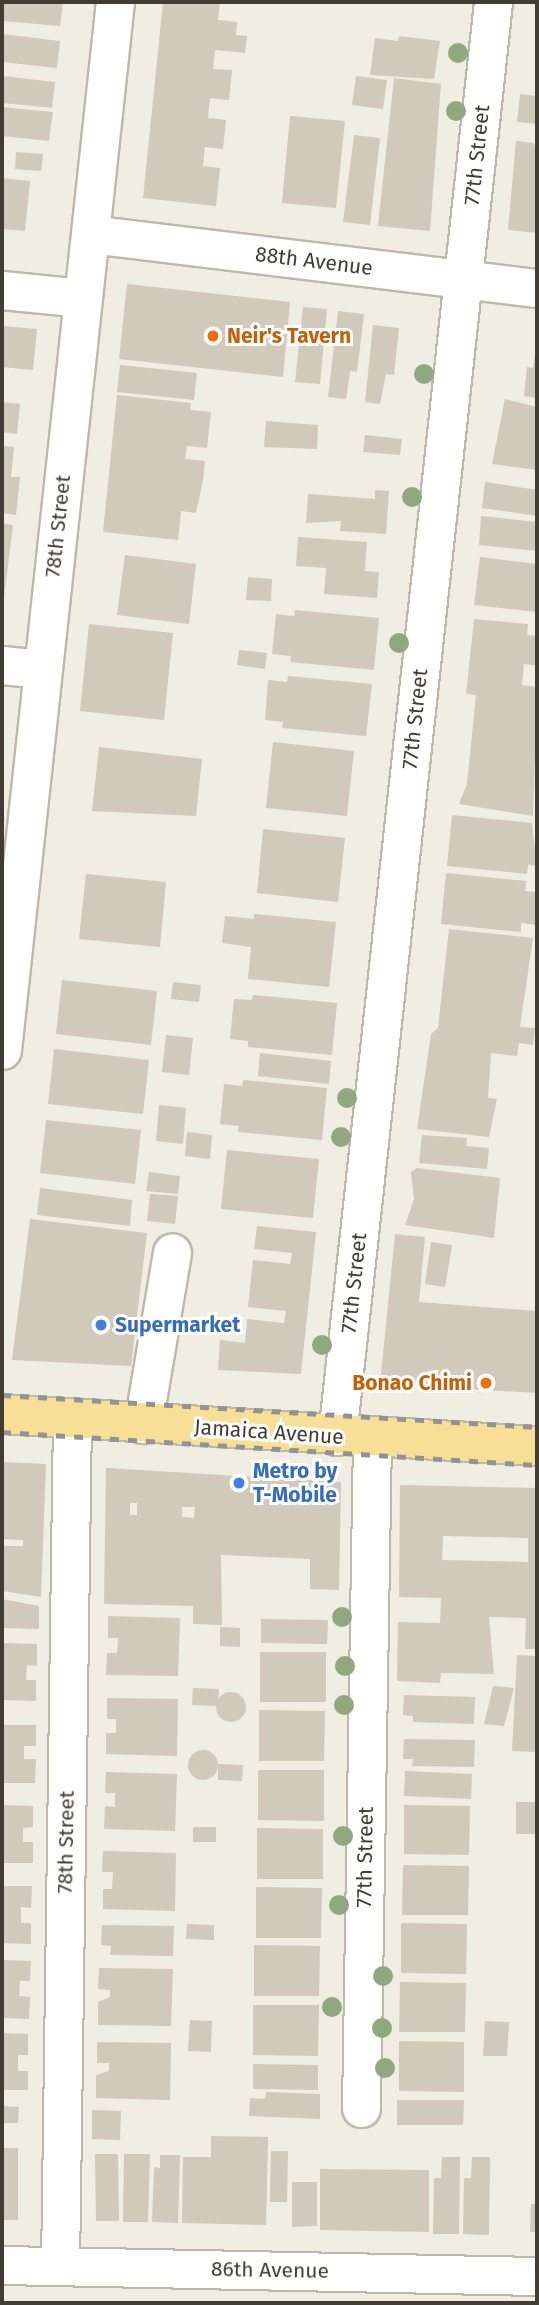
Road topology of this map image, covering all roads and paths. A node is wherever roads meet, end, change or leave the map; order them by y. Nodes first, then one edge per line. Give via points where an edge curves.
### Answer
1 (115, 2) edge
2 (493, 2) edge
3 (90, 234) junction
4 (463, 280) junction
5 (537, 288) edge
6 (2, 290) edge
7 (82, 298) junction
8 (2, 665) edge
9 (43, 669) junction
10 (2, 1039) edge
11 (172, 1252) dead end
12 (2, 1414) edge
13 (72, 1419) junction
14 (143, 1423) junction
15 (355, 1437) junction
16 (537, 1446) edge
17 (361, 2108) dead end
18 (2, 2265) edge
19 (60, 2266) junction
20 (537, 2276) edge

1 - 3 street, 78th Street
2 - 4 street, 77th Street
3 - 4 street, 88th Avenue
3 - 7 street, 78th Street
4 - 5 street, 88th Avenue
4 - 15 street, 77th Street
6 - 7 street
7 - 9 street, 78th Street
8 - 9 street
9 - 10 street, 78th Street
11 - 14 street
12 - 13 main road, Jamaica Avenue
13 - 14 main road, Jamaica Avenue
13 - 19 street, 78th Street
14 - 15 main road, Jamaica Avenue
15 - 16 main road, Jamaica Avenue
15 - 17 street, 77th Street
18 - 19 street, 86th Avenue
19 - 20 street, 86th Avenue

